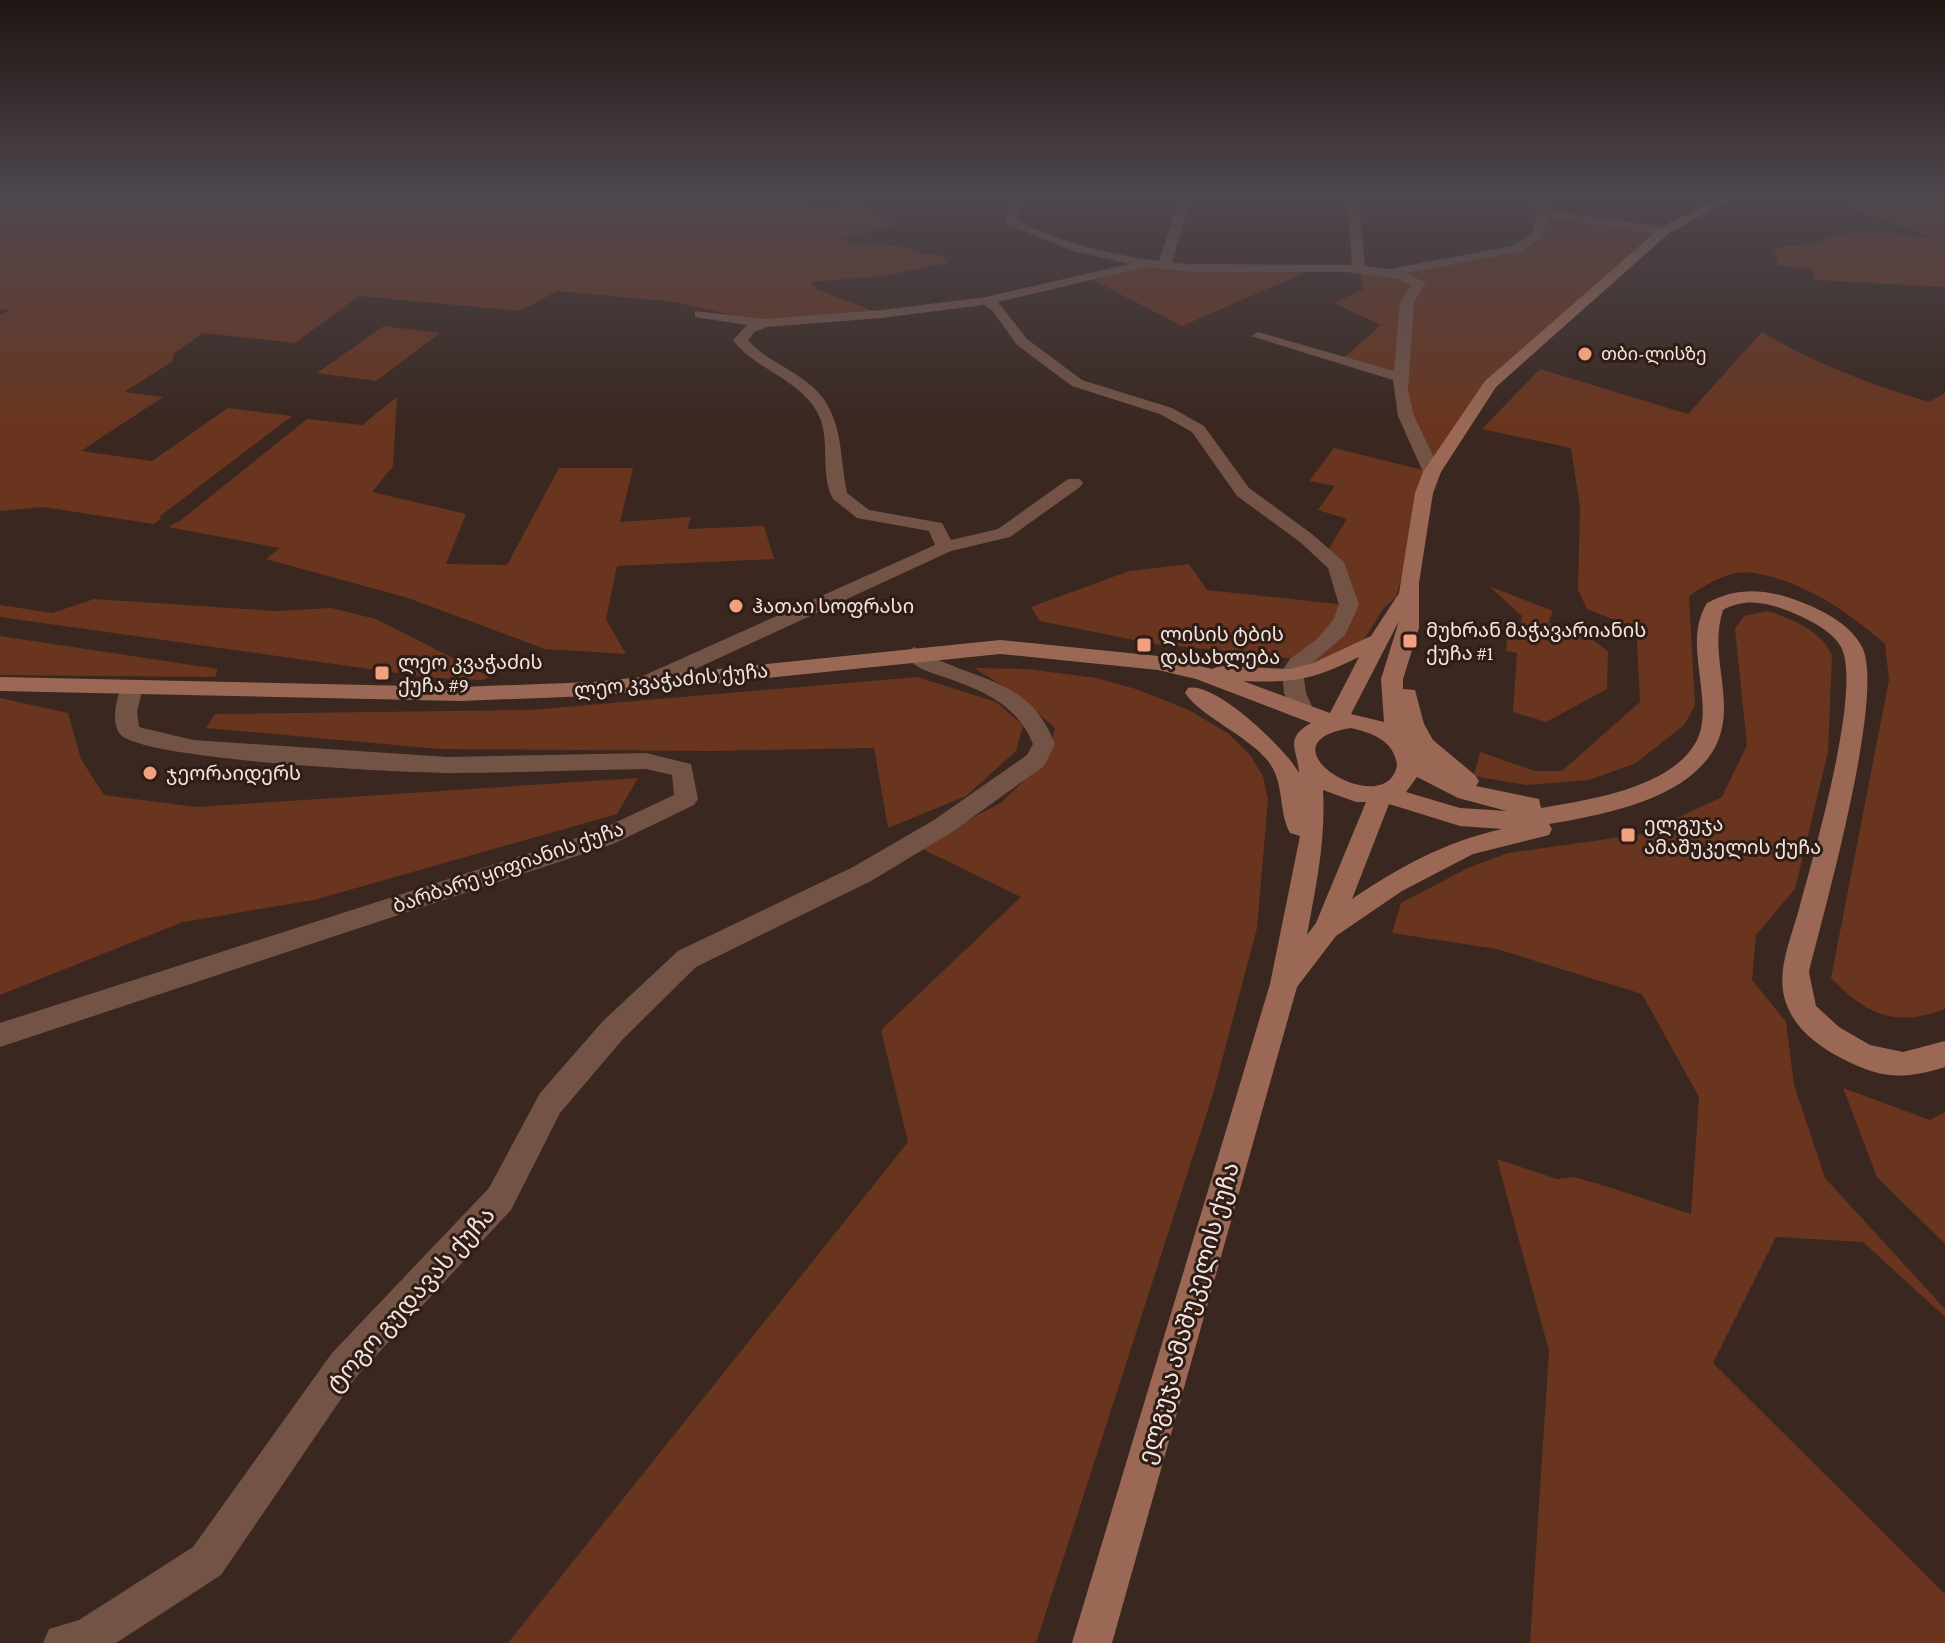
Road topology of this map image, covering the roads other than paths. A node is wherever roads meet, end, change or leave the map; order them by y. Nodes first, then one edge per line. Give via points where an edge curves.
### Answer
1 (1107, 273) edge
2 (1397, 273) edge
3 (1617, 273) edge
4 (986, 301) junction
5 (700, 314) dead end
6 (765, 323) junction
7 (1258, 336) dead end
8 (1401, 378) junction
9 (1432, 472) junction
10 (1074, 483) dead end
11 (945, 547) junction
12 (1406, 597) junction
13 (1381, 639) junction
14 (914, 654) junction
15 (1402, 655) junction
16 (1290, 676) junction
17 (1199, 683) junction
18 (0, 684) edge
19 (644, 684) junction
20 (132, 687) junction
21 (1303, 711) junction
22 (1334, 722) junction
23 (1403, 750) junction
24 (1306, 762) junction
25 (1383, 793) junction
26 (1512, 804) junction
27 (1601, 805) junction
28 (1327, 929) junction
29 (1292, 939) junction
30 (1284, 984) junction
31 (0, 1035) edge
32 (1945, 1054) edge
33 (63, 1643) edge
34 (1092, 1643) edge

1 - 4 street
2 - 8 street via 1419,283 1407,302
3 - 9 main road via 1490,384
4 - 6 street
4 - 16 street via 997,307 1022,342 1077,383 1166,411 1198,429 1243,492 1337,566 1349,605 1337,632 1299,661
5 - 6 street
6 - 11 street via 749,329 740,340 749,353 788,374 814,396 828,417 839,495 863,514 936,527
7 - 8 street
8 - 9 street via 1401,401
9 - 12 main road
10 - 11 street via 1004,533
11 - 19 street
12 - 13 main road
12 - 15 main road via 1409,628
13 - 16 main road
13 - 22 main road
14 - 17 main road, ლეო კვაჭაძის ქუჩა via 1000,647 1101,657
14 - 19 main road, ლეო კვაჭაძის ქუჩა
14 - 33 street, ტოგო გუდავას ქუჩა via 1009,696 1033,717 1044,744 1036,760 943,826 862,874 687,959 613,1030 550,1103 500,1199 344,1365 207,1561 86,1639
15 - 23 main road via 1392,679
15 - 26 main road via 1408,708 1424,748 1458,775
16 - 17 main road
16 - 21 street
17 - 21 main road
17 - 24 main road
17 - 29 main road via 1284,766 1295,796 1299,831
18 - 20 main road, ლეო კვაჭაძის ქუჩა
19 - 20 main road, ლეო კვაჭაძის ქუჩა via 460,694
20 - 31 street, ბარბარე ყიფიანის ქუჩა via 126,712 129,731 151,740 193,748 448,765 646,761 683,770 686,799 604,838
21 - 22 main road
22 - 23 main road via 1366,724
22 - 24 main road via 1308,733 1303,743
23 - 25 main road via 1409,774
23 - 26 main road via 1451,786
24 - 25 main road via 1318,778 1341,790
24 - 29 main road via 1313,828
25 - 27 main road via 1452,816 1485,820
25 - 28 main road
26 - 27 main road
27 - 28 main road via 1552,826 1467,846 1393,884
27 - 32 main road via 1671,780 1709,740 1715,699 1707,632 1714,607 1735,596 1766,599 1812,613 1837,631 1853,650 1856,667 1852,723 1795,972 1800,1005 1828,1034 1863,1057 1905,1065
28 - 30 main road
29 - 30 main road, ელგუჯა ამაშუკელის ქუჩა
30 - 34 main road, ელგუჯა ამაშუკელის ქუჩა

